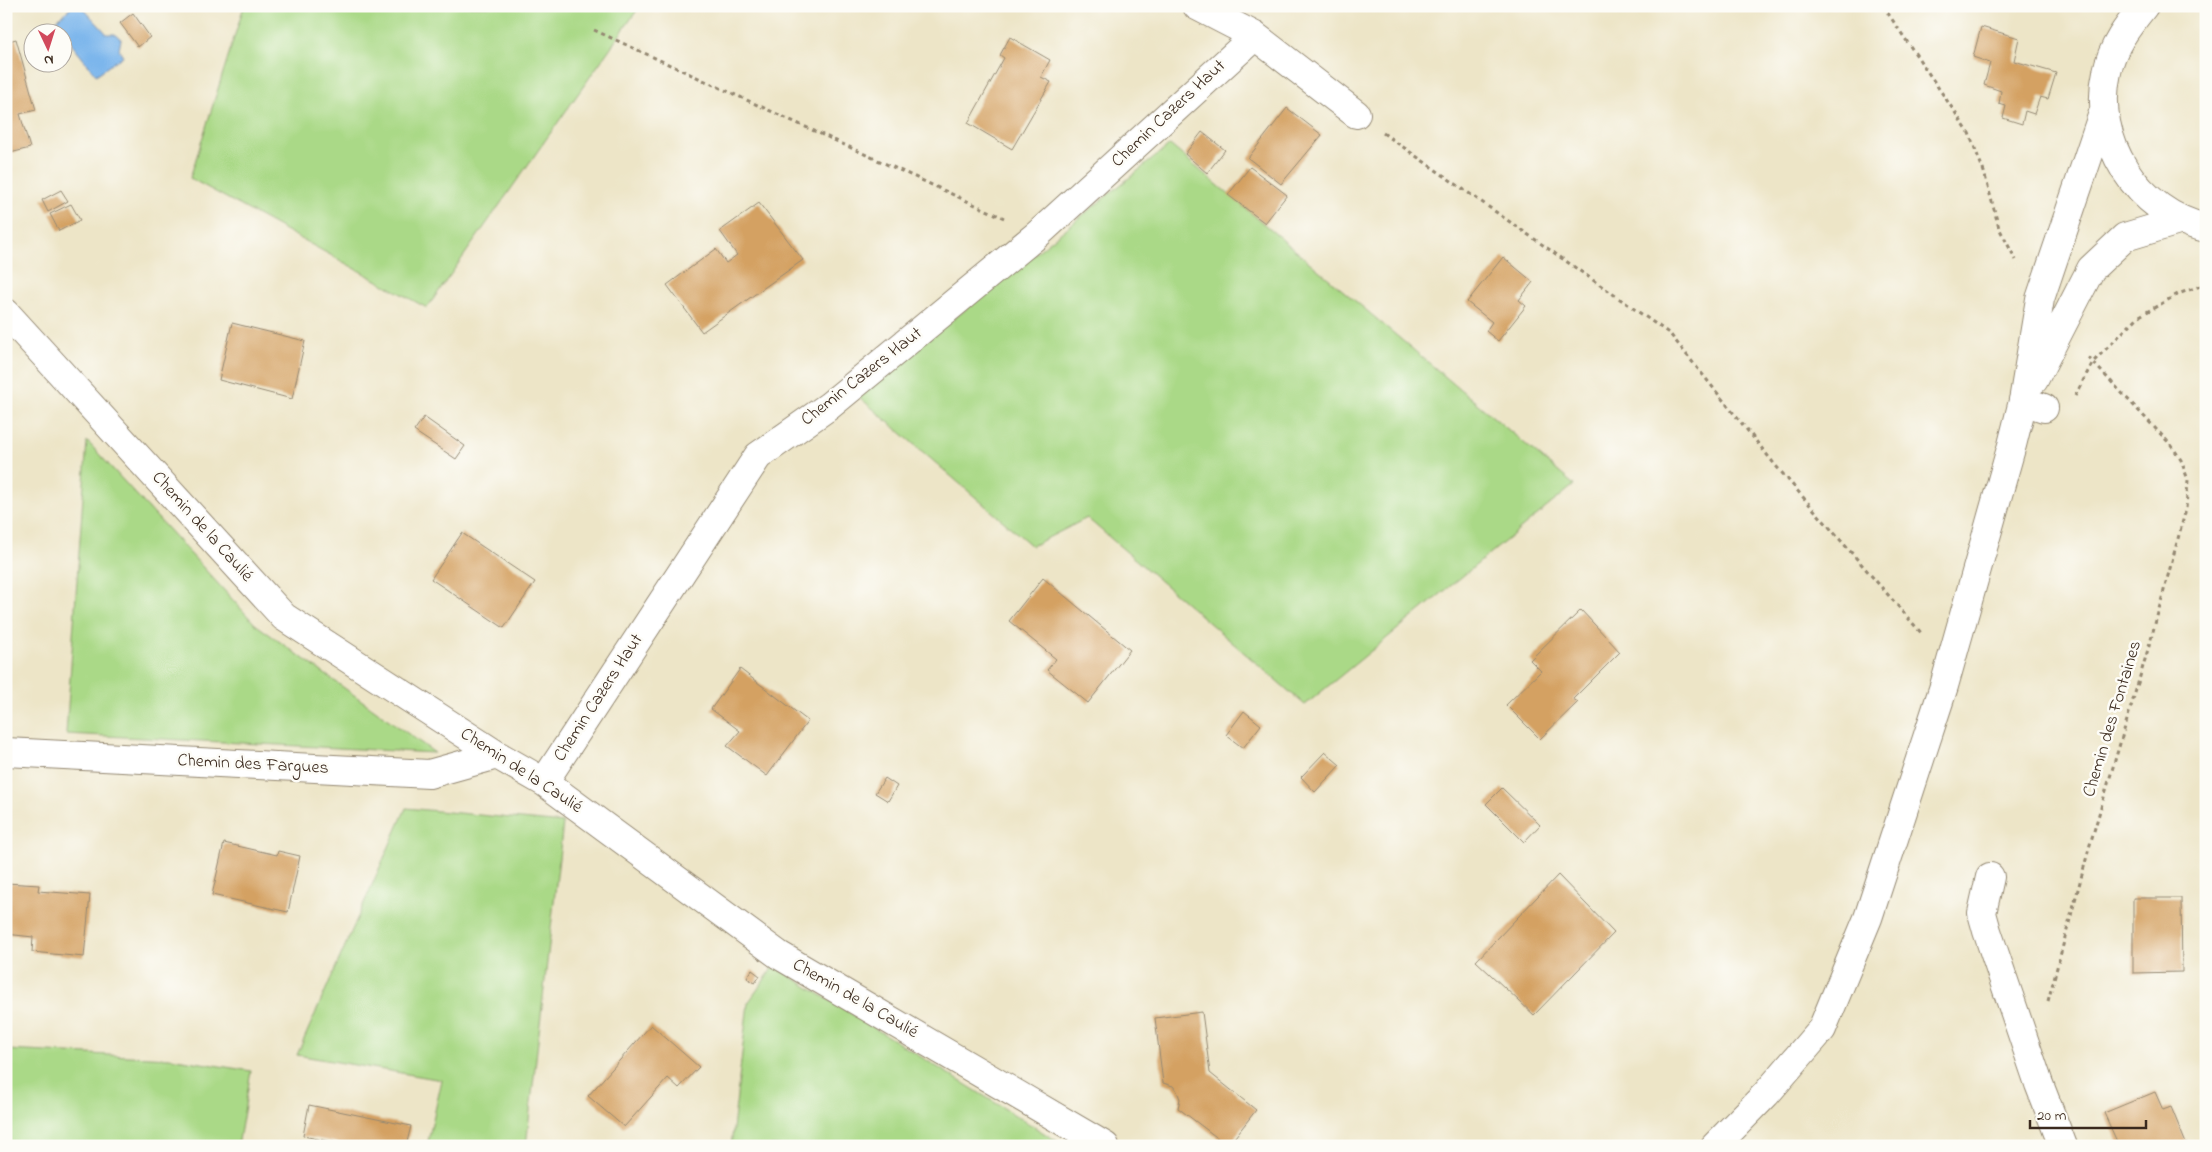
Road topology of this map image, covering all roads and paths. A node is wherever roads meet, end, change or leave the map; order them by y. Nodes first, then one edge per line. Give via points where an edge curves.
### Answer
1 (1197, 6) edge
2 (1883, 6) edge
3 (2144, 6) edge
4 (594, 30) dead end
5 (1255, 36) junction
6 (2104, 110) junction
7 (1356, 114) joint
8 (2198, 228) edge
9 (1038, 234) junction
10 (2020, 267) dead end
11 (2206, 284) edge
12 (6, 313) edge
13 (2078, 348) dead end
14 (2093, 362) junction
15 (2071, 404) dead end
16 (2033, 405) junction
17 (1949, 666) junction
18 (6, 752) edge
19 (497, 755) junction
20 (544, 782) junction
21 (1990, 877) dead end
22 (2047, 1004) dead end
23 (1105, 1146) edge
24 (1715, 1146) edge
25 (2063, 1146) edge

1 - 5 street
2 - 10 path via 1969,134 1984,172 1999,228
3 - 6 street via 2121,35 2106,72
4 - 9 path
5 - 7 street
5 - 9 street, Chemin Cazers Haut
6 - 8 street via 2111,145 2127,176 2151,201
6 - 16 street via 2040,299
7 - 17 path via 1670,334 1776,466
8 - 16 street via 2125,237 2091,269 2062,329
9 - 20 street, Chemin Cazers Haut via 829,406 758,456
11 - 14 path via 2178,294 2138,316
12 - 19 street, Chemin de la Caulié via 284,617
13 - 14 path, Chemin des Fontaines
14 - 15 path
14 - 22 path, Chemin des Fontaines via 2182,460 2188,480 2186,509
16 - 17 street
17 - 24 street via 1868,918 1822,1029 1766,1094
18 - 19 street, Chemin des Fargues via 429,774
19 - 20 street, Chemin de la Caulié
20 - 23 street, Chemin de la Caulié via 779,955
21 - 25 street via 1982,913 1986,931

